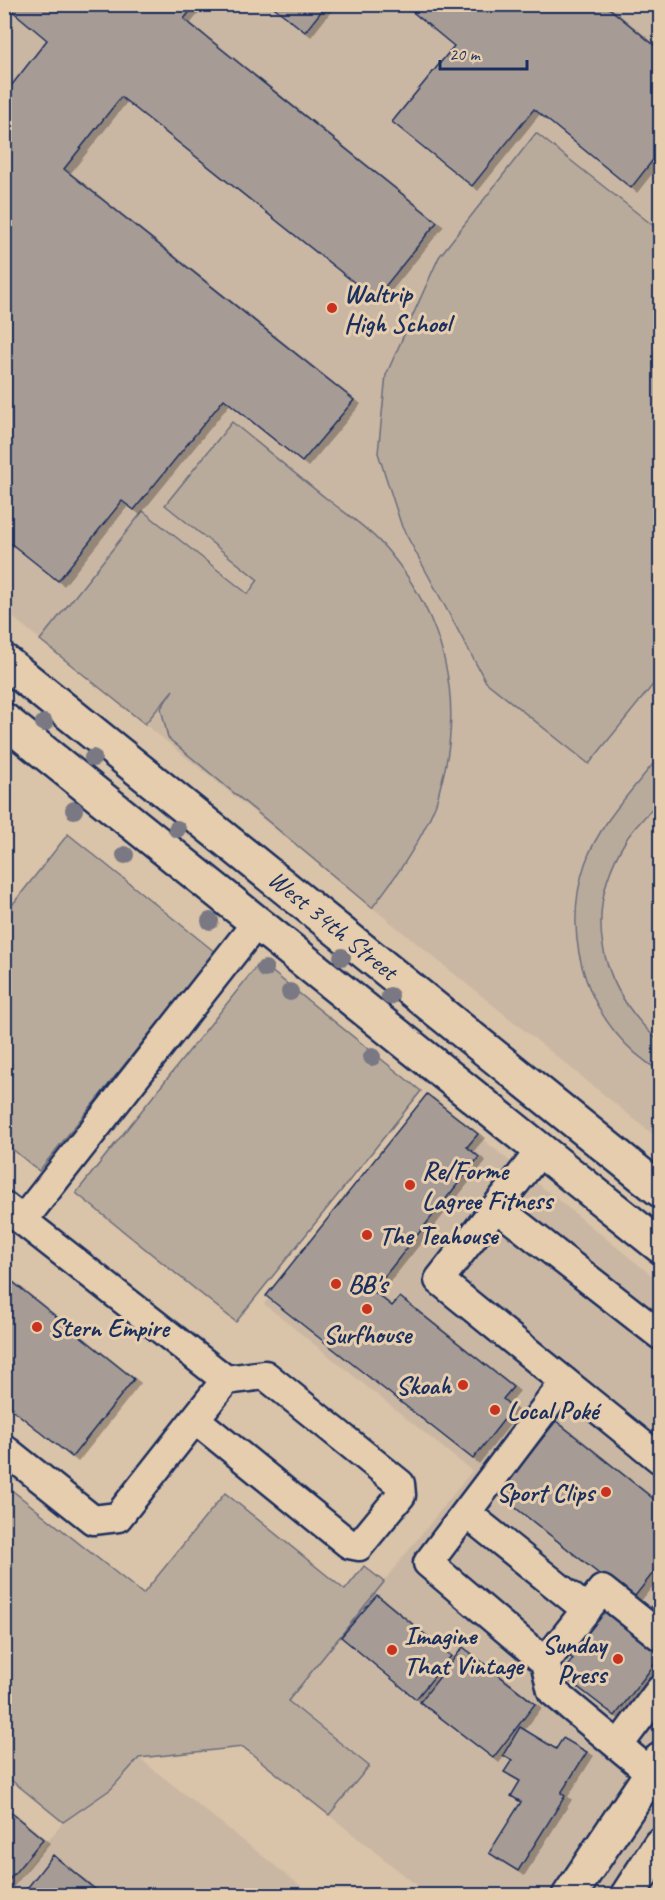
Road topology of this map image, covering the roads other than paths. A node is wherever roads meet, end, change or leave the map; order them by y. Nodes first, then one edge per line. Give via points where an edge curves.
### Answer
1 (4, 661) edge
2 (4, 720) edge
3 (285, 887) junction
4 (258, 921) junction
5 (568, 1115) junction
6 (541, 1150) junction
7 (660, 1190) edge
8 (496, 1207) junction
9 (14, 1213) edge
10 (660, 1246) edge
11 (660, 1335) edge
12 (226, 1380) junction
13 (565, 1382) junction
14 (195, 1419) junction
15 (4, 1449) edge
16 (660, 1459) edge
17 (466, 1513) junction
18 (587, 1610) junction
19 (660, 1636) edge
20 (545, 1662) junction
21 (660, 1690) edge
22 (619, 1745) junction
23 (653, 1782) edge
24 (660, 1845) edge
25 (569, 1896) edge
26 (627, 1896) edge

1 - 3 main road, West 34th Street
2 - 4 main road, West 34th Street
3 - 4 main road
3 - 5 main road, West 34th Street
4 - 6 main road, West 34th Street
4 - 9 lane
5 - 6 main road
5 - 7 main road, West 34th Street
6 - 8 lane
6 - 10 main road, West 34th Street
8 - 11 lane
8 - 13 lane via 439,1280
9 - 12 lane
12 - 14 lane
12 - 14 lane via 265,1375 400,1484 401,1495 359,1546 349,1544
13 - 16 lane
13 - 17 lane
14 - 15 lane via 118,1517 93,1520
17 - 18 lane
17 - 20 lane via 428,1563
18 - 19 lane via 602,1590
18 - 20 lane
20 - 22 lane via 552,1691
21 - 22 lane
22 - 23 lane
23 - 25 main road
24 - 26 main road

